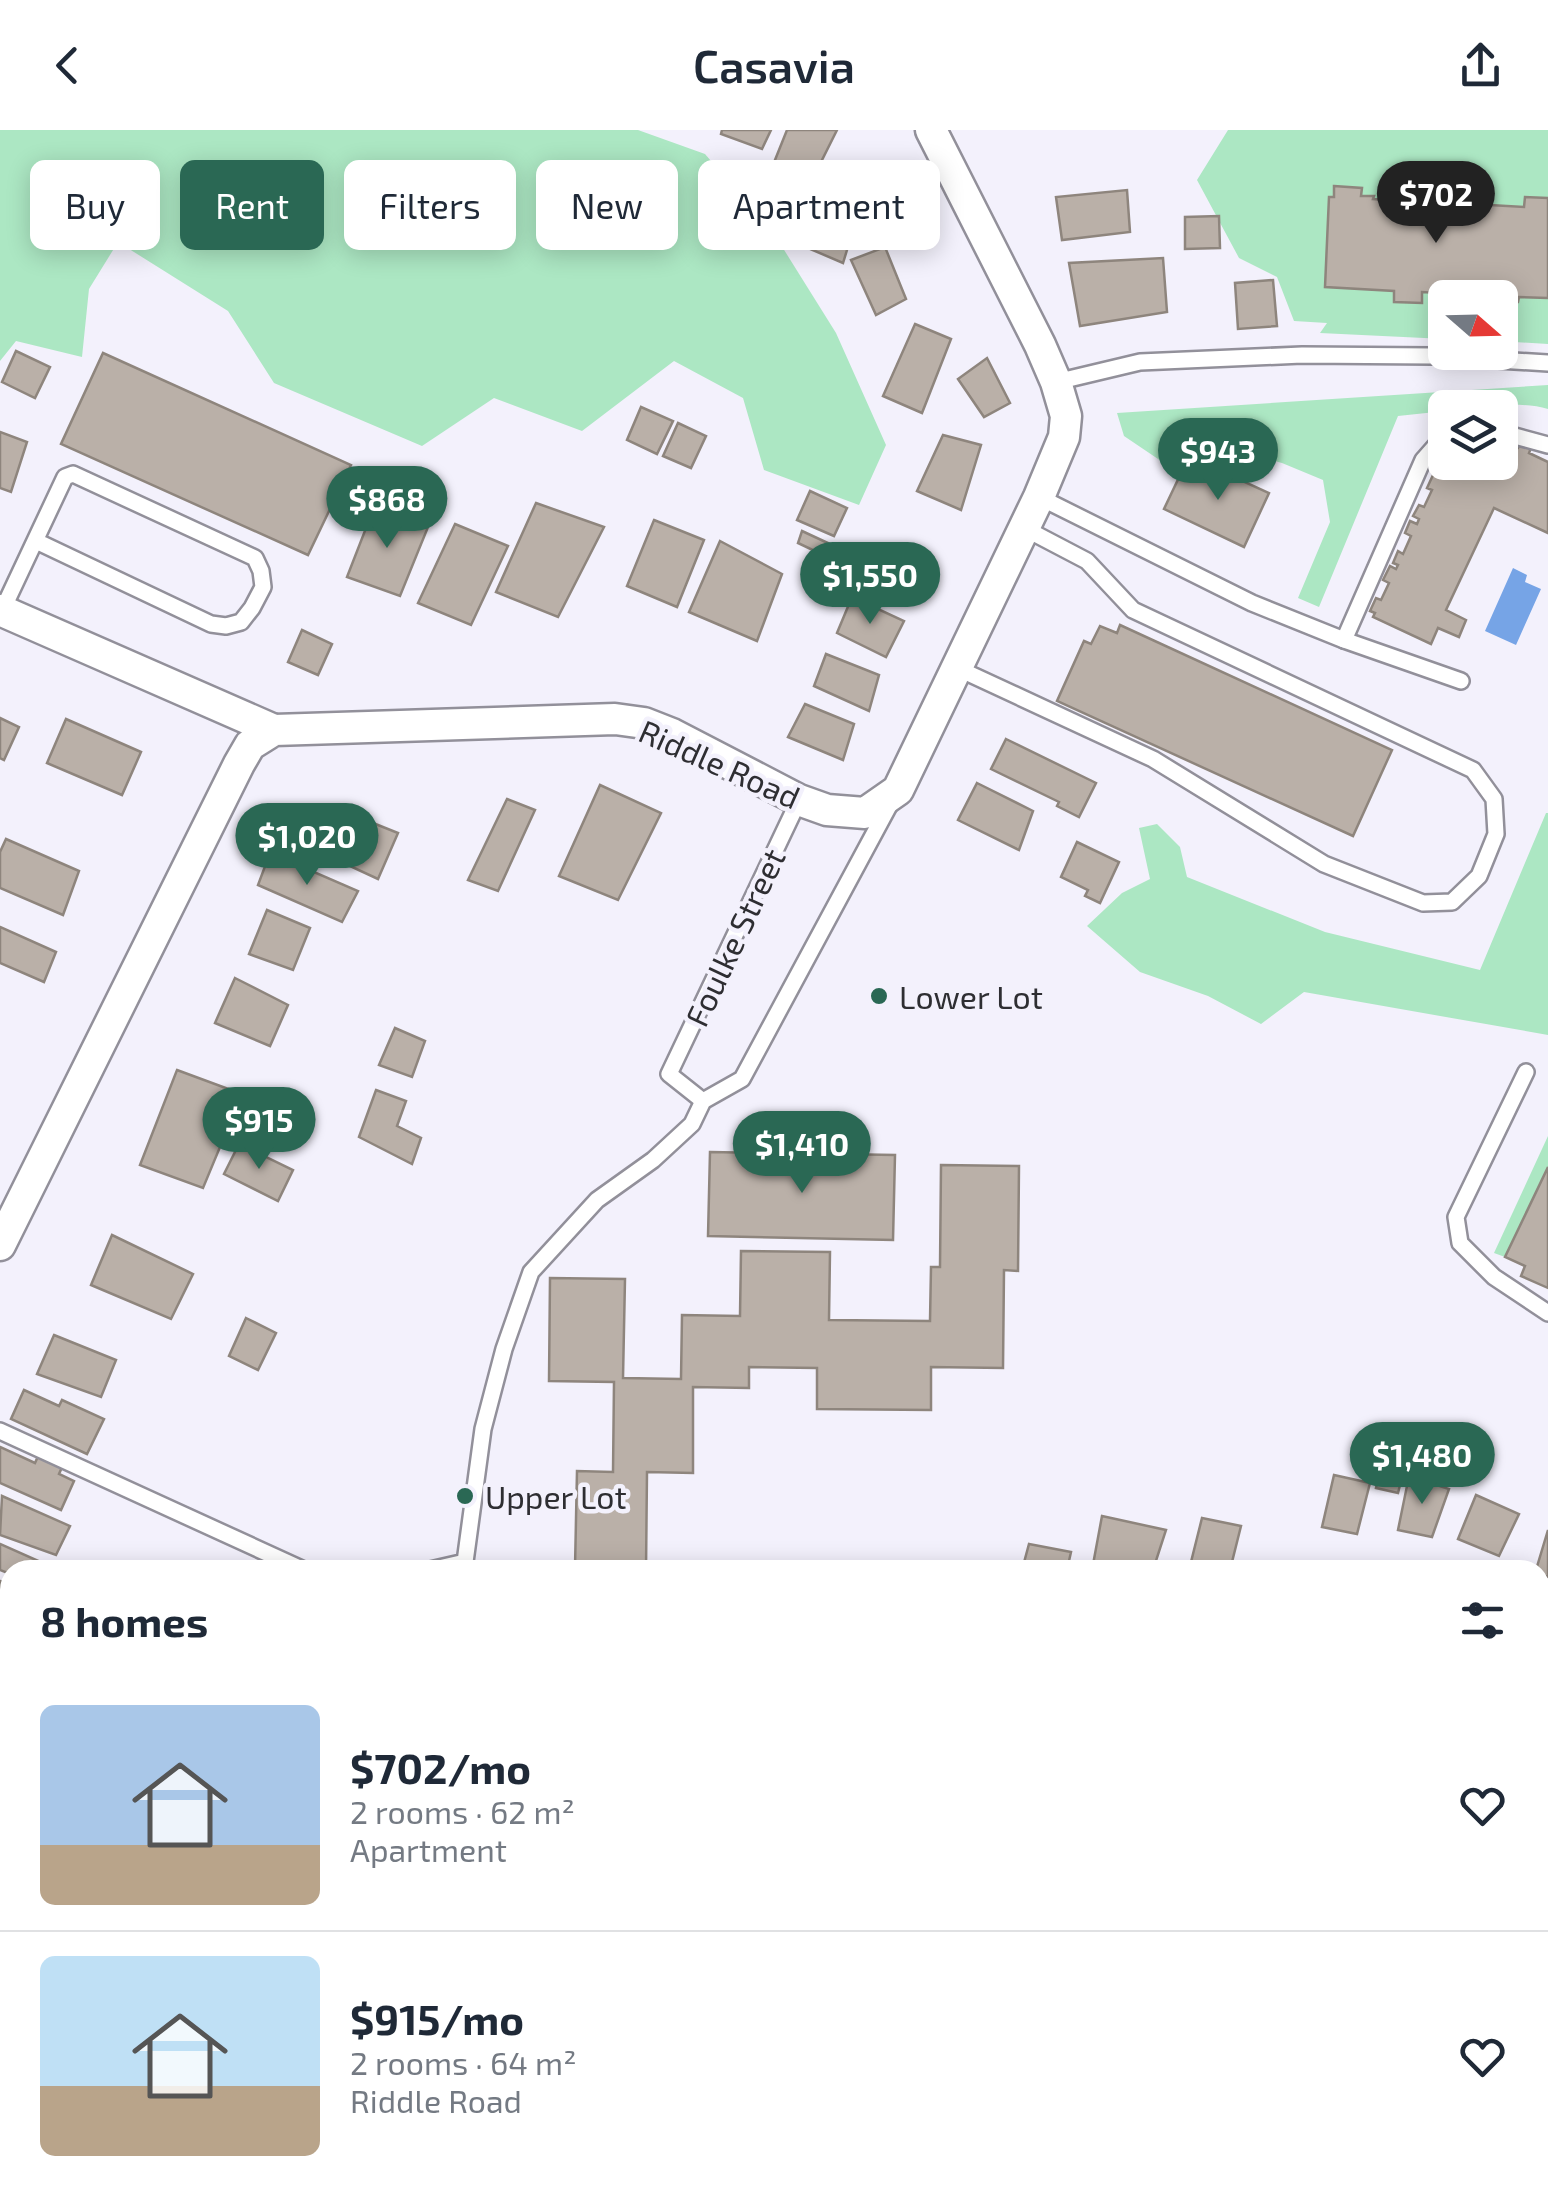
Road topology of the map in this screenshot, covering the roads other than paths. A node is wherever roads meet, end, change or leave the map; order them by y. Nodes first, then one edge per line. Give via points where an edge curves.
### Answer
1 (931, 130) edge
2 (1548, 362) edge
3 (1056, 382) junction
4 (1518, 437) edge
5 (1548, 445) edge
6 (1428, 454) edge
7 (1039, 498) junction
8 (1024, 528) junction
9 (36, 541) junction
10 (1, 610) edge
11 (1344, 640) junction
12 (956, 668) junction
13 (1461, 681) dead end
14 (274, 730) junction
15 (898, 790) junction
16 (799, 800) junction
17 (1526, 1072) dead end
18 (703, 1101) junction
19 (0, 1245) edge
20 (1548, 1313) edge
21 (0, 1431) edge
22 (282, 1560) edge
23 (464, 1560) edge

1 - 3 street
2 - 3 lane via 1302,354 1140,362
3 - 7 street via 1066,416 1064,437
4 - 5 lane
6 - 11 lane
7 - 8 street
7 - 11 lane via 1252,603
8 - 12 street
8 - 12 lane via 1086,561 1133,610 1473,770 1494,798 1496,834 1480,876 1452,902 1423,903 1324,864 1152,759
9 - 9 lane via 65,477 73,474 255,558 263,587 241,622 211,624
9 - 10 lane
10 - 14 street
11 - 13 lane
12 - 15 street
14 - 16 street, Riddle Road via 615,718 672,734
14 - 19 street via 250,745 238,764
15 - 16 street, Riddle Road via 865,813
15 - 18 lane via 742,1079
16 - 18 lane, Foulke Street via 670,1074
17 - 20 lane via 1456,1216 1460,1243 1494,1277
18 - 23 lane via 692,1124 597,1200 531,1272 483,1429
21 - 22 lane

